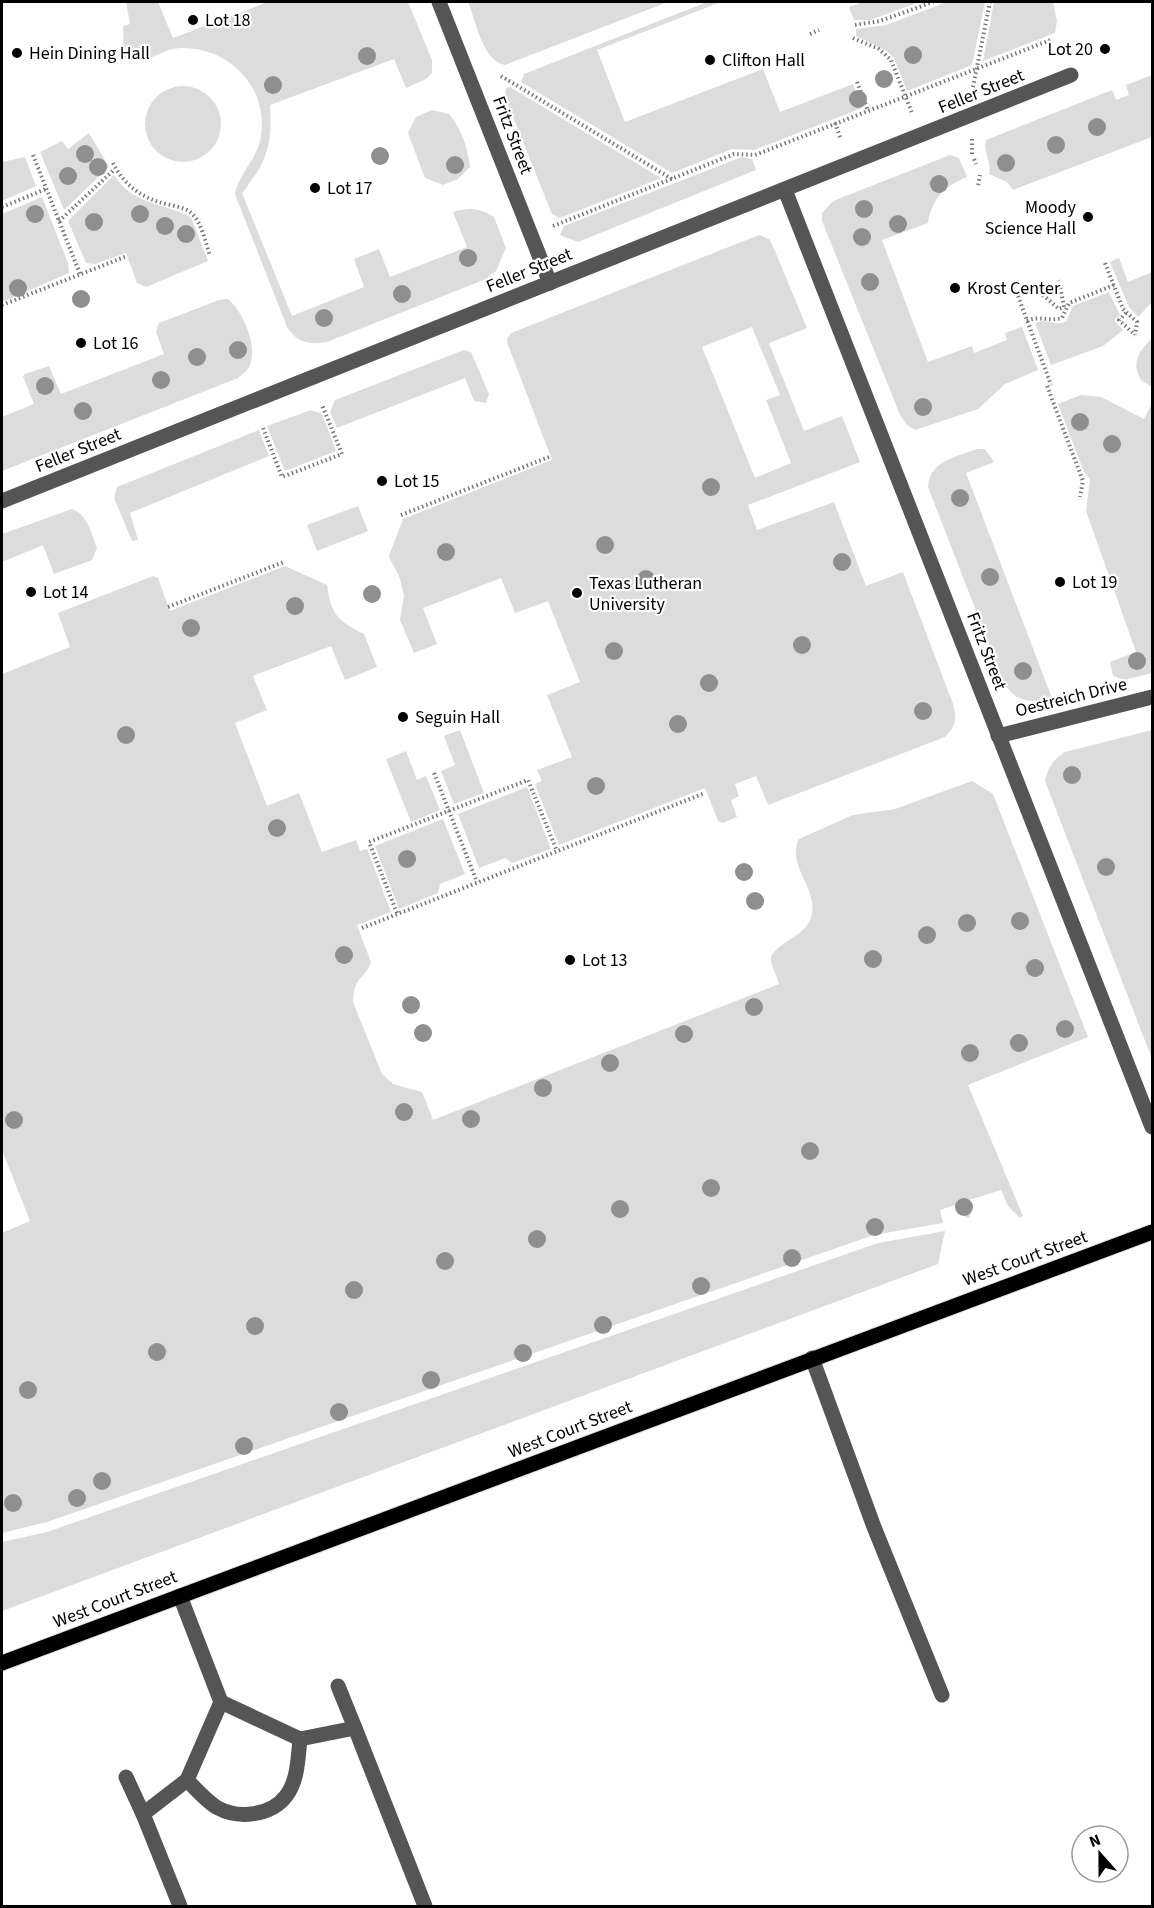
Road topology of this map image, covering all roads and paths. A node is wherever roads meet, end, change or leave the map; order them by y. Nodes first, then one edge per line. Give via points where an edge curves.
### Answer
1 (439, 2) edge
2 (933, 2) edge
3 (990, 2) edge
4 (855, 25) dead end
5 (819, 30) dead end
6 (810, 34) dead end
7 (854, 38) dead end
8 (1053, 39) dead end
9 (976, 69) junction
10 (1071, 75) dead end
11 (501, 76) dead end
12 (857, 82) dead end
13 (973, 85) dead end
14 (905, 96) junction
15 (910, 109) dead end
16 (868, 111) junction
17 (835, 123) junction
18 (840, 137) dead end
19 (33, 155) dead end
20 (974, 159) dead end
21 (113, 163) dead end
22 (976, 164) dead end
23 (115, 169) junction
24 (980, 175) dead end
25 (672, 179) junction
26 (978, 185) dead end
27 (46, 189) junction
28 (785, 190) junction
29 (2, 207) edge
30 (59, 221) junction
31 (530, 234) junction
32 (127, 256) dead end
33 (210, 256) dead end
34 (1104, 263) dead end
35 (80, 274) junction
36 (1059, 280) dead end
37 (550, 284) junction
38 (1114, 285) junction
39 (1036, 289) dead end
40 (1018, 296) dead end
41 (2, 305) edge
42 (1126, 313) junction
43 (1027, 321) junction
44 (322, 405) dead end
45 (263, 428) dead end
46 (549, 458) dead end
47 (1080, 497) dead end
48 (2, 501) edge
49 (401, 515) dead end
50 (284, 562) dead end
51 (168, 607) dead end
52 (1152, 697) edge
53 (998, 736) junction
54 (434, 773) dead end
55 (705, 793) dead end
56 (449, 812) junction
57 (557, 851) junction
58 (477, 882) junction
59 (397, 914) junction
60 (362, 928) dead end
61 (1152, 1127) edge
62 (1152, 1232) edge
63 (812, 1359) junction
64 (180, 1596) junction
65 (2, 1663) edge
66 (339, 1686) dead end
67 (942, 1695) dead end
68 (221, 1702) junction
69 (355, 1728) junction
70 (300, 1739) junction
71 (126, 1777) dead end
72 (187, 1780) junction
73 (143, 1814) junction
74 (180, 1906) edge
75 (425, 1906) edge

1 - 31 street, Fritz Street
2 - 4 path via 880,21
3 - 9 path
5 - 6 path
7 - 14 path via 879,49 891,60
8 - 9 path
9 - 13 path
9 - 14 path
10 - 28 street, Feller Street
11 - 25 path
12 - 16 path
14 - 15 path
14 - 16 path
16 - 17 path
17 - 18 path
17 - 25 path via 755,155 734,154
19 - 27 path
20 - 22 path
21 - 23 path
23 - 30 path
23 - 33 path via 139,193 195,216
24 - 26 path
25 - 31 path
27 - 29 path
27 - 30 path
28 - 37 street, Feller Street
28 - 53 street, Fritz Street
30 - 35 path
31 - 37 street, Fritz Street
32 - 35 path
34 - 38 path
35 - 41 path
36 - 39 path via 1064,307 1059,309
37 - 48 street, Feller Street
38 - 42 path
38 - 43 path via 1069,303 1062,318 1038,316
40 - 43 path
42 - 42 path via 1137,322 1135,335 1119,320
43 - 47 path via 1083,482
44 - 45 path via 342,454 282,477
46 - 49 path
50 - 51 path
52 - 53 street, Oestreich Drive
53 - 61 street, Fritz Street
54 - 56 path
55 - 57 path
56 - 57 path via 528,780
56 - 58 path
56 - 59 path via 369,842
57 - 58 path
58 - 59 path
59 - 60 path
62 - 63 main road, West Court Street
63 - 64 main road, West Court Street
63 - 67 street
64 - 65 main road, West Court Street
64 - 68 street
66 - 69 street
68 - 70 street
68 - 72 street
69 - 70 street
69 - 75 street
70 - 72 street via 296,1773 286,1797 267,1810 244,1816 217,1808
71 - 73 street
72 - 73 street
73 - 74 street

